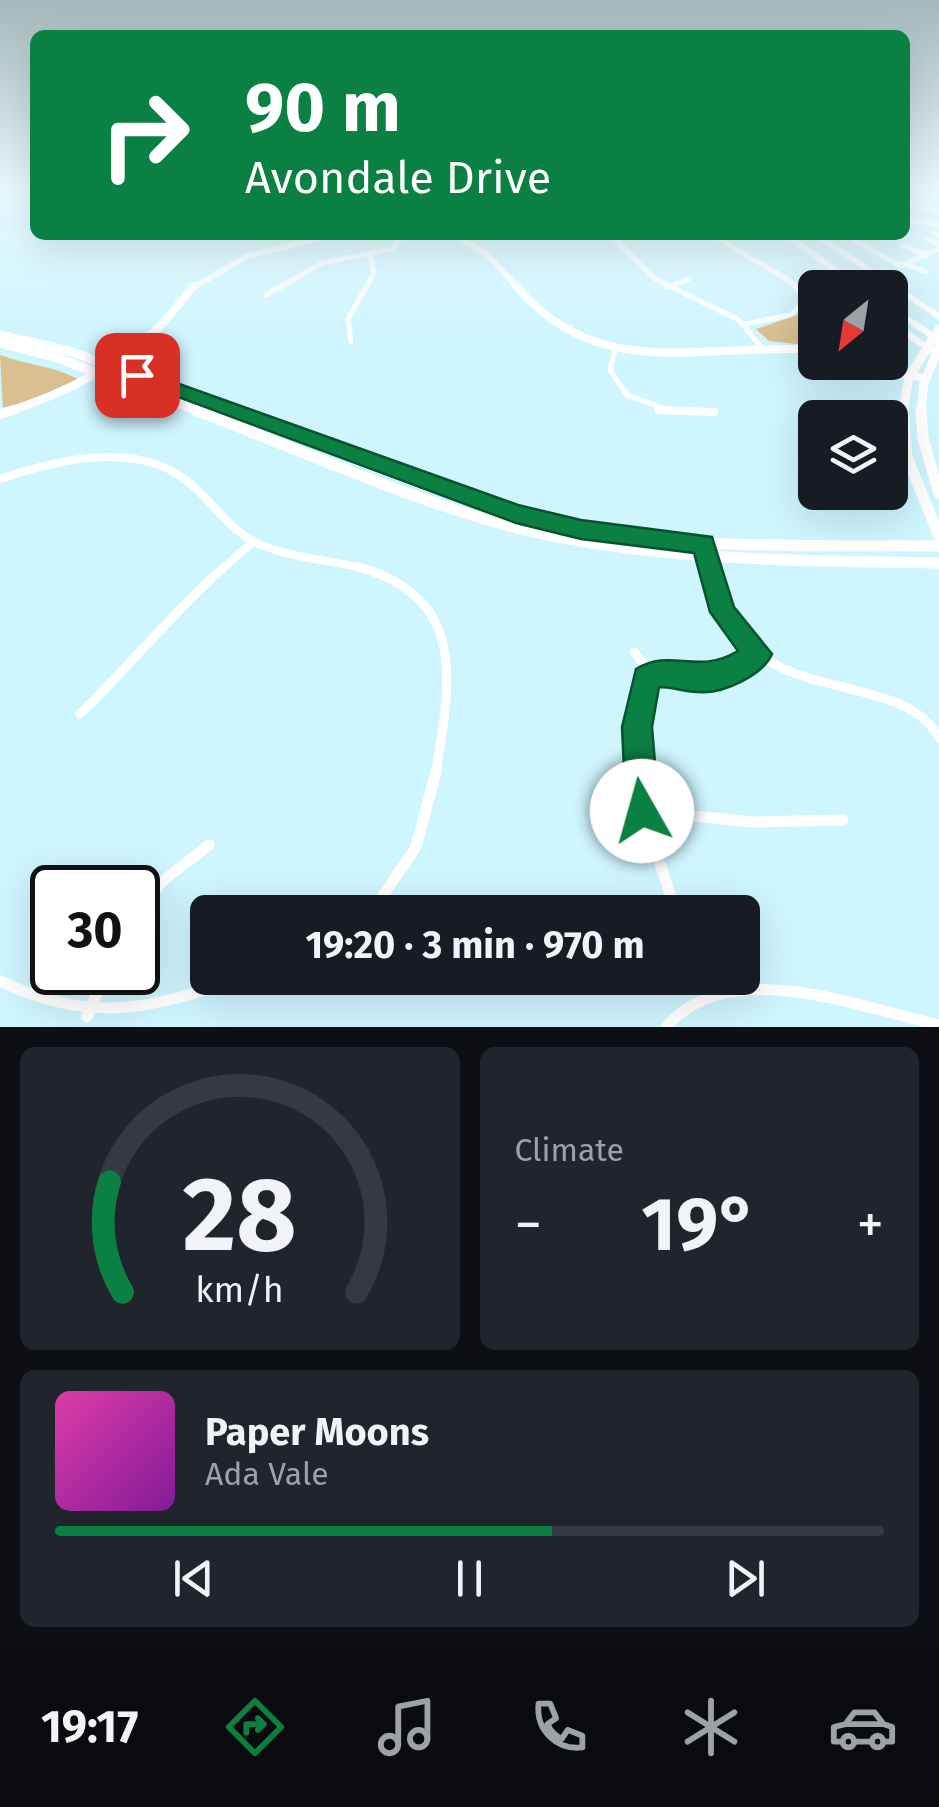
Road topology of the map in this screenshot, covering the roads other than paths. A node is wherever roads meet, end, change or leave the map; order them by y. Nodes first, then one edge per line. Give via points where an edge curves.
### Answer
1 (289, 240) edge
2 (400, 240) edge
3 (463, 240) edge
4 (617, 240) edge
5 (720, 240) edge
6 (793, 240) edge
7 (794, 240) edge
8 (824, 240) edge
9 (833, 240) edge
10 (853, 240) edge
11 (927, 240) dead end
12 (902, 245) dead end
13 (882, 248) dead end
14 (938, 249) edge
15 (868, 250) junction
16 (370, 255) junction
17 (926, 256) junction
18 (899, 257) dead end
19 (939, 263) edge
20 (911, 264) junction
21 (827, 270) edge
22 (836, 270) edge
23 (926, 272) dead end
24 (689, 279) dead end
25 (668, 288) junction
26 (266, 295) dead end
27 (920, 299) junction
28 (939, 306) edge
29 (939, 317) edge
30 (745, 324) junction
31 (908, 327) edge
32 (939, 328) edge
33 (0, 334) edge
34 (0, 342) edge
35 (351, 342) dead end
36 (762, 348) junction
37 (937, 348) edge
38 (615, 350) junction
39 (798, 351) edge
40 (105, 369) junction
41 (908, 374) joint
42 (924, 378) junction
43 (906, 380) edge
44 (714, 412) dead end
45 (0, 416) edge
46 (0, 479) edge
47 (939, 494) edge
48 (939, 536) edge
49 (254, 541) junction
50 (704, 544) junction
51 (939, 546) edge
52 (708, 559) junction
53 (939, 563) edge
54 (634, 652) dead end
55 (758, 654) junction
56 (651, 673) junction
57 (80, 714) dead end
58 (939, 738) edge
59 (642, 811) junction
60 (843, 820) dead end
61 (209, 845) dead end
62 (160, 885) edge
63 (387, 895) edge
64 (670, 895) edge
65 (0, 980) edge
66 (760, 987) edge
67 (96, 995) edge
68 (196, 995) edge
69 (704, 995) edge
70 (87, 1017) junction
71 (939, 1026) edge
72 (666, 1027) edge

1 - 40 street via 203,278 158,329
2 - 16 street
3 - 38 street via 482,249 544,320
4 - 25 street
5 - 30 street via 802,294 790,315
6 - 21 highway
7 - 22 highway
8 - 27 highway
9 - 27 highway
10 - 15 street
11 - 14 street
12 - 17 street
13 - 15 street
14 - 17 street
15 - 20 street via 894,265
16 - 26 street via 322,264
16 - 35 street via 374,272 351,311
17 - 19 street
17 - 20 street
18 - 20 street
20 - 23 street
24 - 25 street
25 - 30 street
27 - 28 highway
27 - 29 highway
30 - 36 street
31 - 37 highway
32 - 37 main road
33 - 40 main road
34 - 40 main road
36 - 38 street via 664,356
36 - 39 street
37 - 41 main road
37 - 42 main road
38 - 44 street via 610,370 630,397 666,412
40 - 45 street
40 - 50 main road via 516,514 581,530
40 - 52 main road via 488,519 587,544
41 - 42 street
42 - 47 main road via 922,429
43 - 48 main road via 904,447
46 - 49 street via 70,458 152,465 180,474
49 - 57 street via 174,611
49 - 63 street via 394,580 428,606 439,624 448,674 428,811
50 - 51 main road
50 - 52 street
52 - 53 main road
52 - 55 street via 723,612
54 - 56 street
55 - 56 street via 704,679
55 - 58 street via 799,678 912,707
56 - 59 street via 637,727
59 - 60 street via 753,822
59 - 64 street
61 - 62 street
65 - 70 street via 52,1010
66 - 71 street
67 - 70 street
68 - 70 street via 121,1019
69 - 72 street

